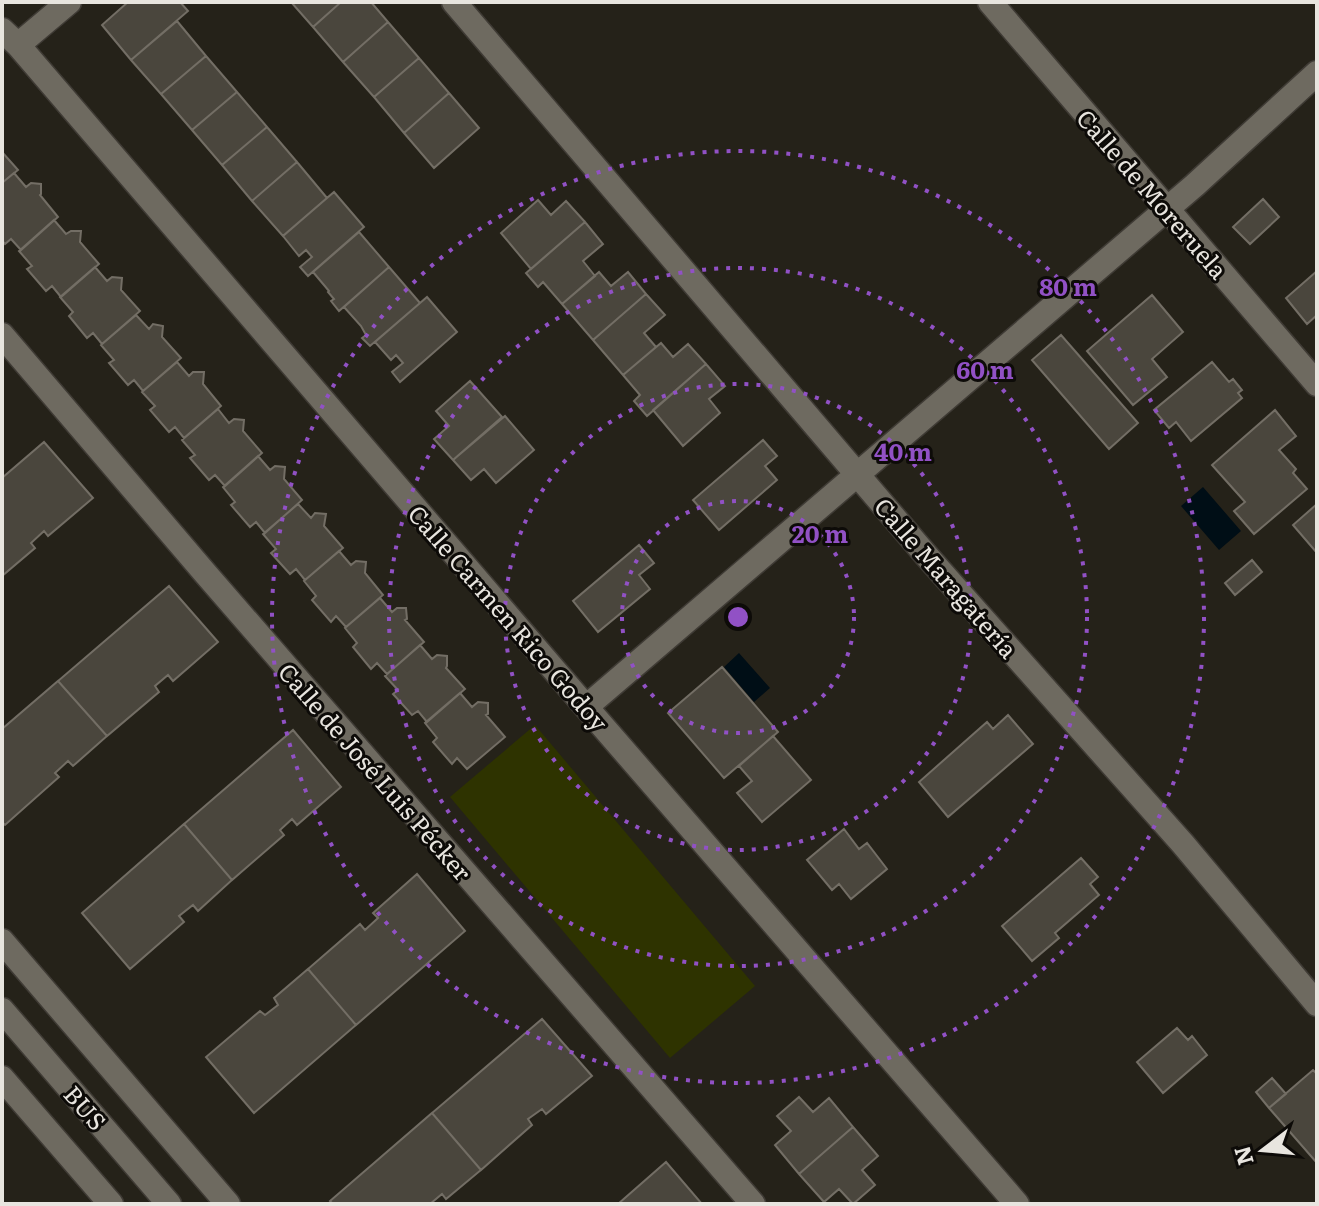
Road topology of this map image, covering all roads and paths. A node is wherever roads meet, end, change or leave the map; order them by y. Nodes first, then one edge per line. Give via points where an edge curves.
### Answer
1 (69, 2) edge
2 (454, 2) edge
3 (990, 2) edge
4 (10, 38) edge
5 (1317, 73) edge
6 (1167, 209) junction
7 (2, 335) edge
8 (1317, 384) edge
9 (857, 474) junction
10 (586, 707) junction
11 (2, 941) edge
12 (1317, 1004) edge
13 (2, 1010) edge
14 (2, 1078) edge
15 (111, 1204) edge
16 (169, 1204) edge
17 (228, 1204) edge
18 (753, 1204) edge
19 (1017, 1204) edge

1 - 4 street
2 - 9 street, Calle Maragatería
3 - 6 street, Calle de Moreruela
4 - 10 street, Calle Carmen Rico Godoy
5 - 6 street
6 - 8 street, Calle de Moreruela
6 - 9 street
7 - 18 street, Calle de José Luis Pécker
9 - 10 street
9 - 12 street, Calle Maragatería
10 - 19 street, Calle Carmen Rico Godoy
11 - 17 street
13 - 16 street, BUS
14 - 15 street

